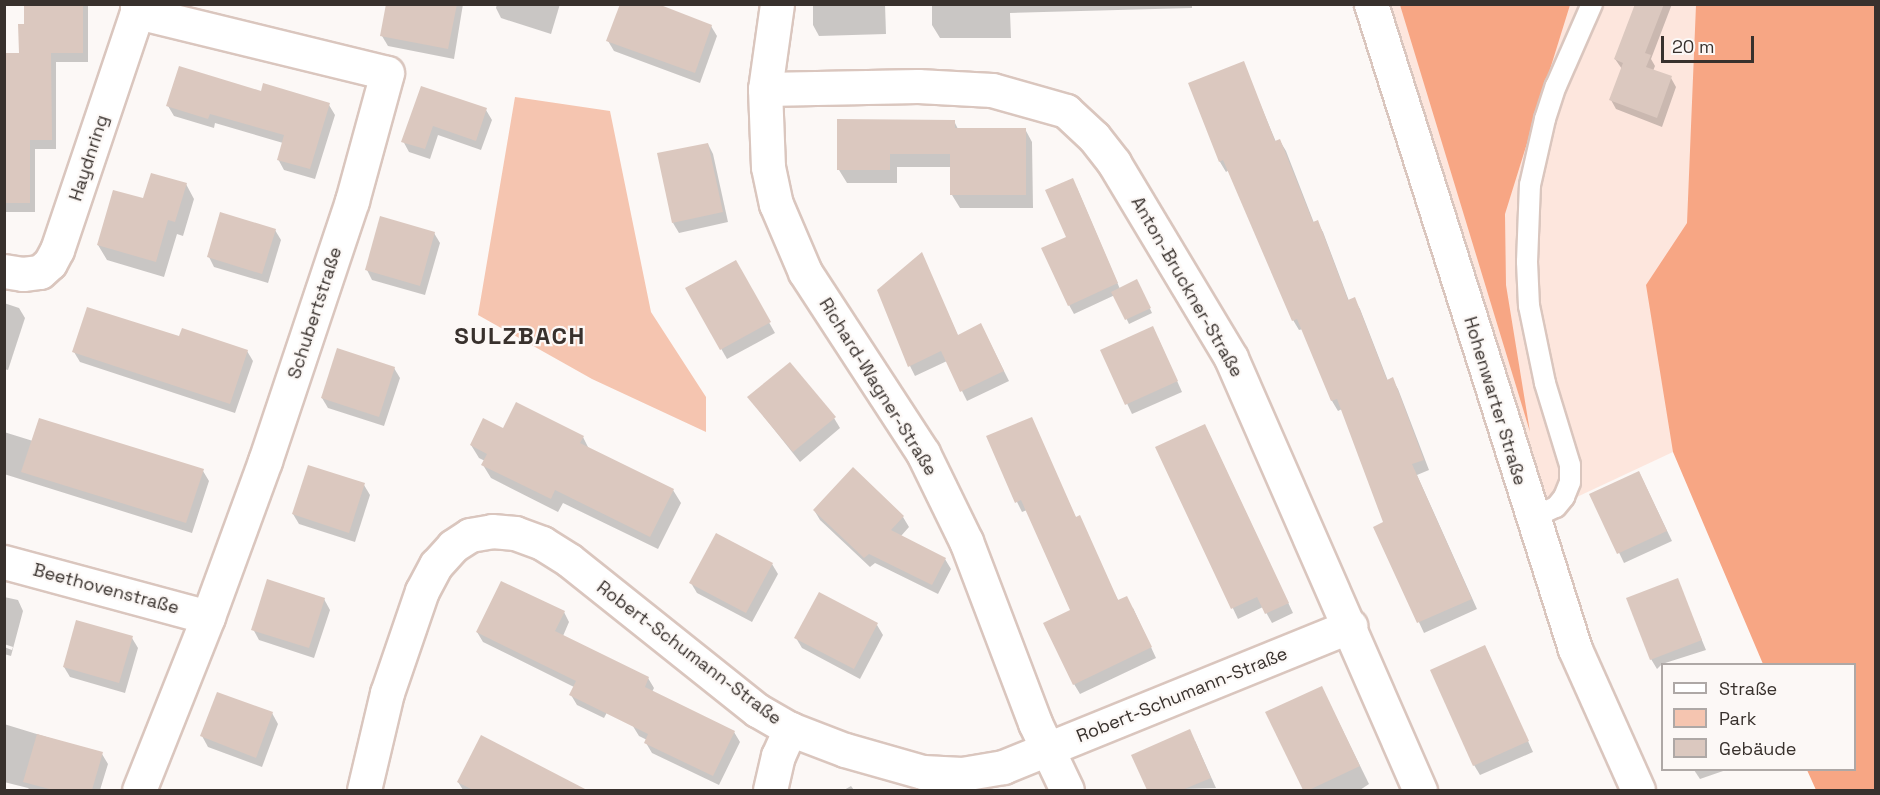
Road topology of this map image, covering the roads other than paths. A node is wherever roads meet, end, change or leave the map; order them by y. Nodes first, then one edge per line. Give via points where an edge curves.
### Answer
1 (777, 4) edge
2 (1371, 4) edge
3 (1592, 4) edge
4 (137, 8) edge
5 (765, 89) junction
6 (4, 271) edge
7 (1532, 518) junction
8 (4, 562) edge
9 (208, 617) junction
10 (1350, 627) junction
11 (790, 729) junction
12 (1047, 750) junction
13 (139, 790) edge
14 (364, 790) edge
15 (770, 790) edge
16 (1068, 790) edge
17 (1420, 790) edge
18 (1638, 790) edge

1 - 5 street, Richard-Wagner-Straße
2 - 7 street, Hohenwarter Straße
3 - 7 lane via 1556,86 1530,185 1529,306 1545,383 1570,465 1570,482 1564,497 1556,507
4 - 6 street, Haydnring via 57,250 40,272
4 - 9 street, Schubertstraße via 387,73 317,309
5 - 10 street, Anton-Bruckner-Straße via 956,87 992,90 1066,111 1114,163 1231,358
5 - 12 street, Richard-Wagner-Straße via 768,167 776,204 805,272 923,453 986,591
7 - 18 street, Hohenwarter Straße via 1575,649
8 - 9 street, Beethovenstraße
9 - 13 street, Schubertstraße
10 - 12 street, Robert-Schumann-Straße
10 - 17 street, Anton-Bruckner-Straße
11 - 12 street, Robert-Schumann-Straße via 882,762 943,774 1003,767
11 - 14 street, Robert-Schumann-Straße via 757,710 569,560 542,543 514,533 492,531 470,535 453,546 436,564 422,591 387,693
11 - 15 street
12 - 16 street, Richard-Wagner-Straße

